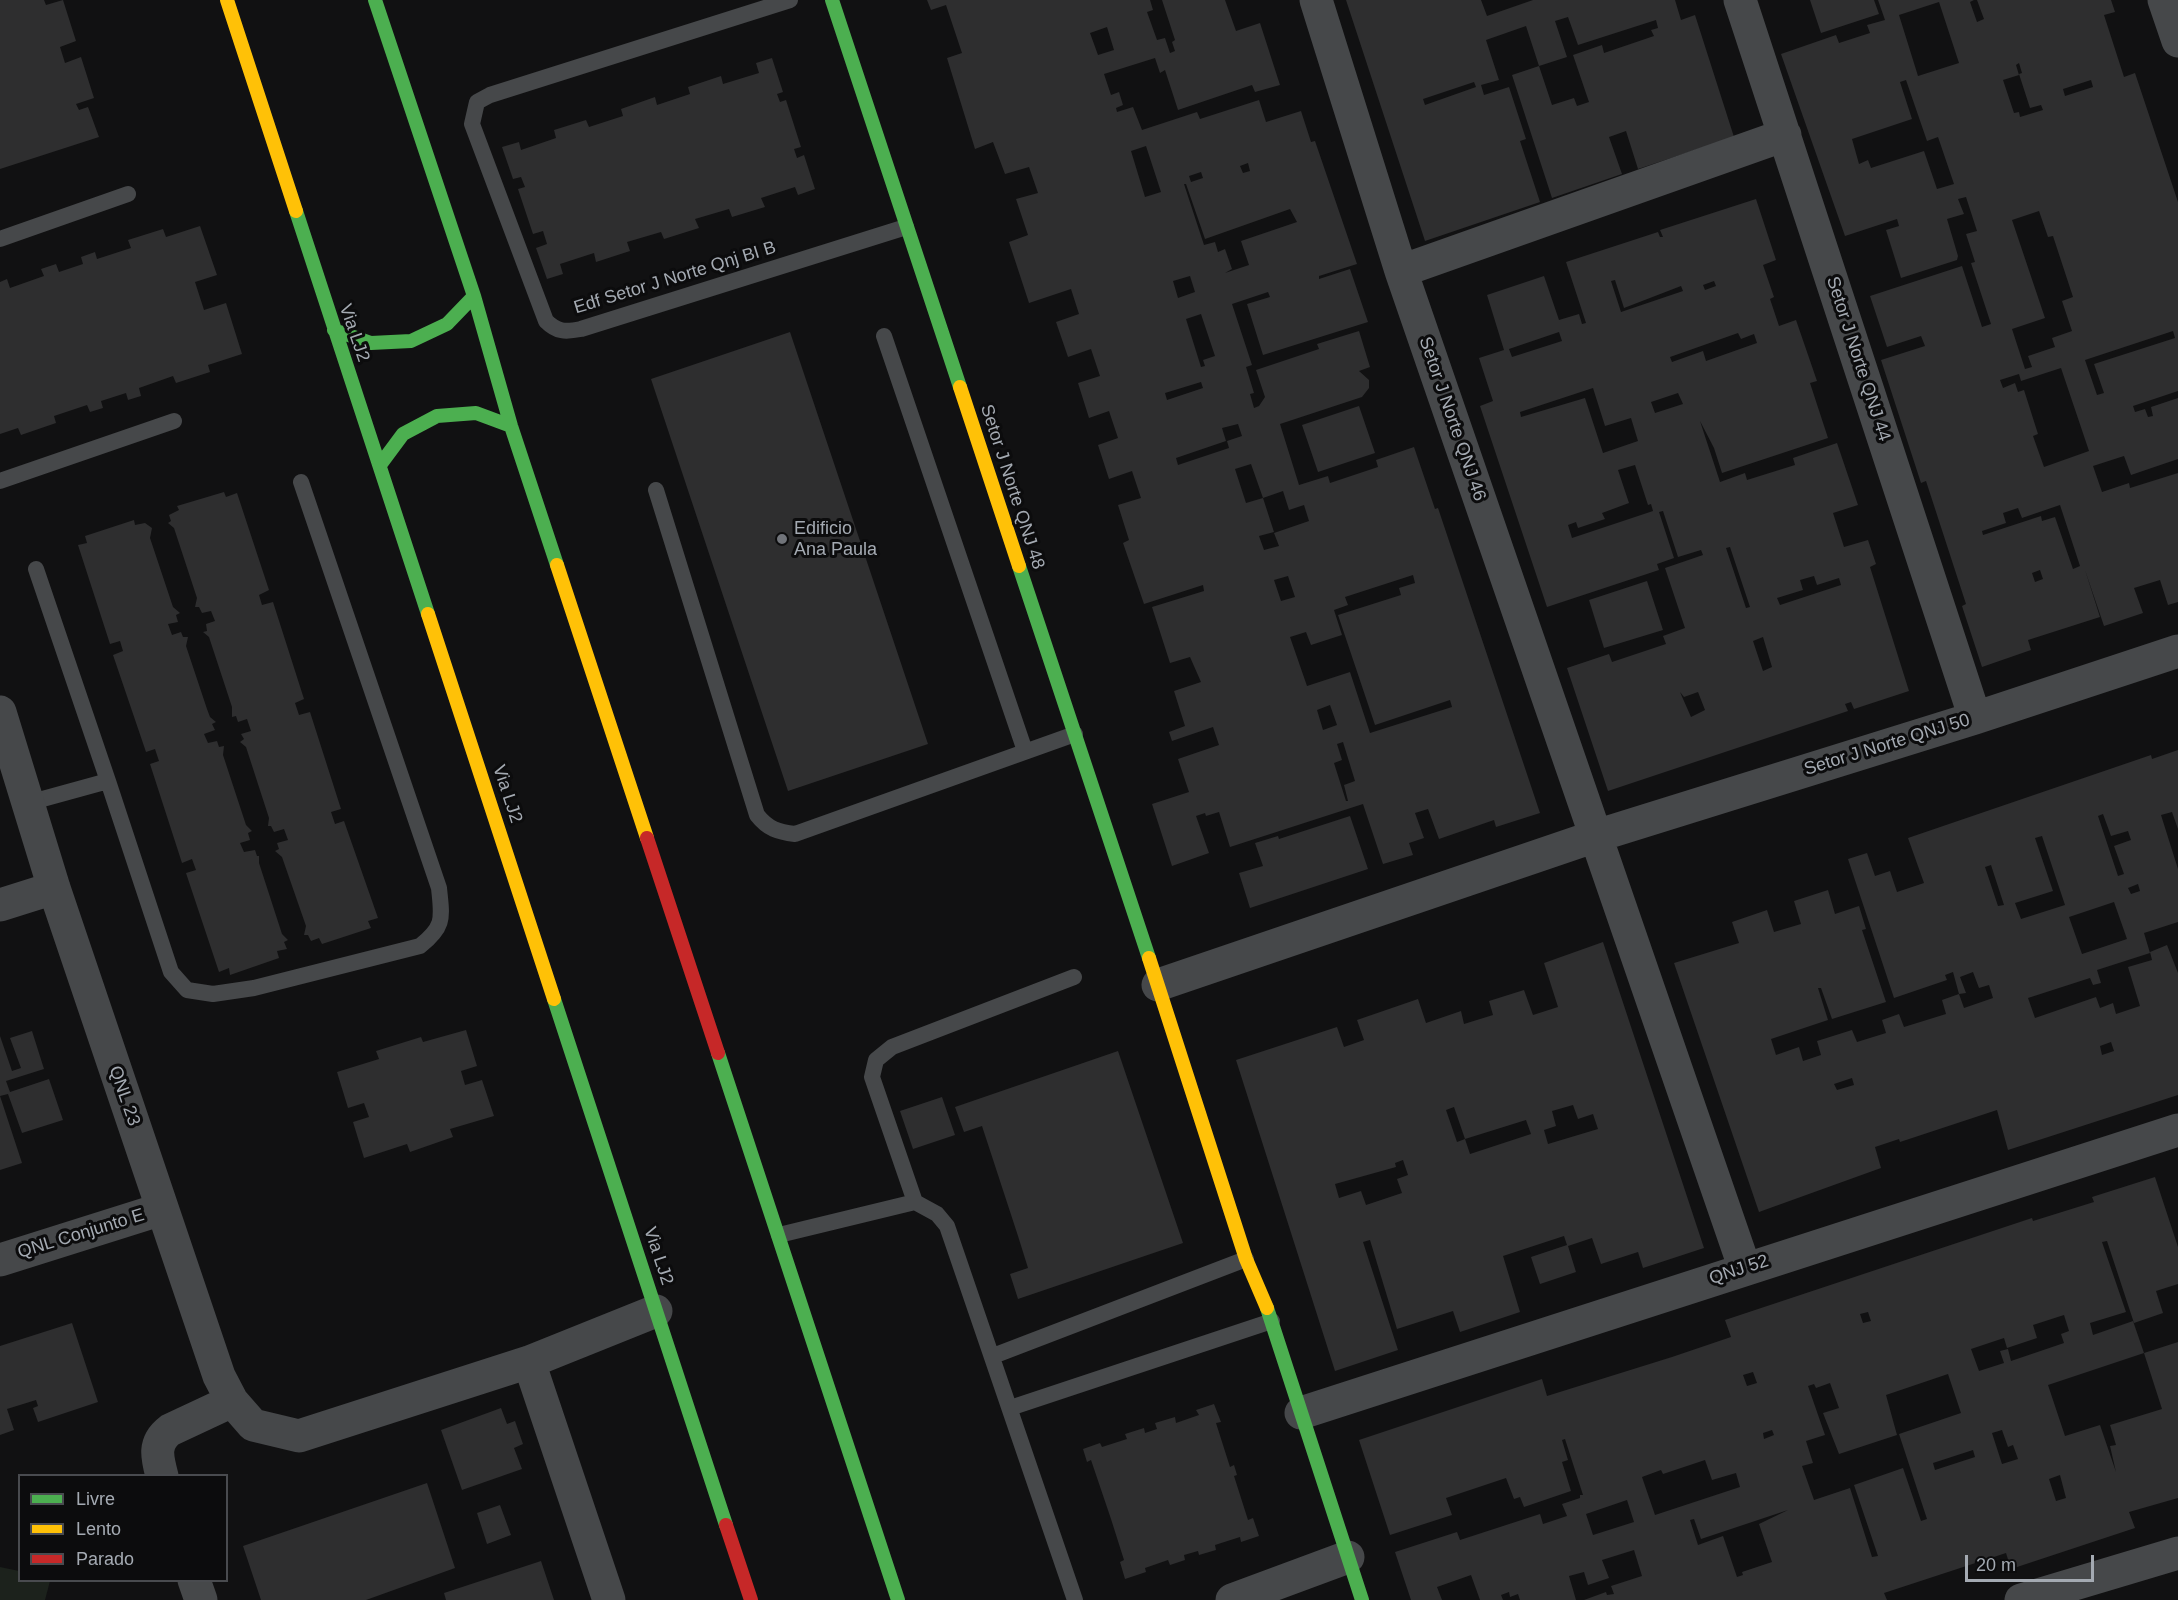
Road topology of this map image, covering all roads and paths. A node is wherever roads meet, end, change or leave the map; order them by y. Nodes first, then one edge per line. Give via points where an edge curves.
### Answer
1 (227, 0) edge
2 (375, 0) edge
3 (790, 0) edge
4 (832, 0) edge
5 (1316, 0) edge
6 (1740, 0) edge
7 (1785, 135) junction
8 (128, 194) dead end
9 (906, 226) junction
10 (0, 239) edge
11 (1401, 271) junction
12 (474, 296) junction
13 (334, 330) junction
14 (884, 336) dead end
15 (174, 421) dead end
16 (512, 426) junction
17 (380, 465) junction
18 (0, 481) edge
19 (301, 482) dead end
20 (656, 490) dead end
21 (36, 569) dead end
22 (2178, 651) edge
23 (0, 712) edge
24 (1975, 718) junction
25 (1075, 734) junction
26 (1025, 752) junction
27 (108, 781) junction
28 (28, 803) junction
29 (1596, 836) junction
30 (54, 888) junction
31 (0, 905) edge
32 (1074, 977) dead end
33 (1158, 985) junction
34 (2176, 1136) edge
35 (915, 1202) junction
36 (162, 1209) junction
37 (779, 1235) junction
38 (1246, 1259) junction
39 (0, 1260) edge
40 (1745, 1269) junction
41 (656, 1311) junction
42 (1272, 1321) junction
43 (993, 1356) junction
44 (529, 1362) junction
45 (232, 1401) junction
46 (1010, 1408) junction
47 (1301, 1413) junction
48 (162, 1474) edge
49 (2178, 1553) edge
50 (1348, 1557) junction
51 (194, 1582) edge
52 (201, 1600) edge
53 (609, 1600) edge
54 (751, 1600) edge
55 (898, 1600) edge
56 (1075, 1600) edge
57 (1233, 1600) edge
58 (1362, 1600) edge
59 (2021, 1600) edge

1 - 13 main road, Via LJ2
2 - 12 main road
3 - 9 lane, Edf Setor J Norte Qnj BI B via 477,102 472,124 546,321 555,329 580,328
4 - 9 main road, Setor J Norte QNJ 48
5 - 11 street, Setor J Norte QNJ 46
6 - 7 street, Setor J Norte QNJ 44
7 - 11 street
7 - 24 street, Setor J Norte QNJ 44
8 - 10 lane
9 - 25 main road, Setor J Norte QNJ 48
11 - 29 street, Setor J Norte QNJ 46
12 - 13 main road via 447,324 411,341 371,343
12 - 16 main road
13 - 17 main road, Via LJ2
14 - 26 lane
15 - 18 lane
16 - 17 main road via 476,413 437,416 403,434
16 - 37 main road
17 - 41 main road, Via LJ2
19 - 27 lane via 439,888 442,917 436,933 420,946 254,988 213,994 187,990 171,972
20 - 26 lane via 757,815 764,824 777,832 795,834
21 - 27 lane
22 - 24 street, Setor J Norte QNJ 50
23 - 28 street, QNL 23
24 - 29 street, Setor J Norte QNJ 50
25 - 26 lane
25 - 33 main road, Setor J Norte QNJ 48
27 - 28 lane
28 - 30 street, QNL 23
29 - 33 street, Setor J Norte QNJ 50
29 - 40 street, Setor J Norte QNJ 46
30 - 31 street
30 - 36 street, QNL 23
32 - 35 lane via 892,1047 876,1060 872,1077
33 - 38 main road, Setor J Norte QNJ 48
34 - 40 street, QNJ 52
35 - 37 lane
35 - 43 lane via 937,1214 947,1227
36 - 39 street, QNL Conjunto E
36 - 45 street, QNL 23 via 219,1376
37 - 55 main road
38 - 42 main road, Setor J Norte QNJ 48
38 - 43 lane
40 - 47 street, QNJ 52
41 - 44 street
41 - 54 main road, Via LJ2
42 - 46 lane
42 - 47 main road, Setor J Norte QNJ 48
43 - 46 lane
44 - 45 street, QNL 23 via 299,1436 252,1425
44 - 53 street
45 - 48 street via 161,1436 157,1447
46 - 56 lane
47 - 50 main road, Setor J Norte QNJ 48
49 - 59 street
50 - 57 street
50 - 58 main road, Setor J Norte QNJ 48
51 - 52 street

